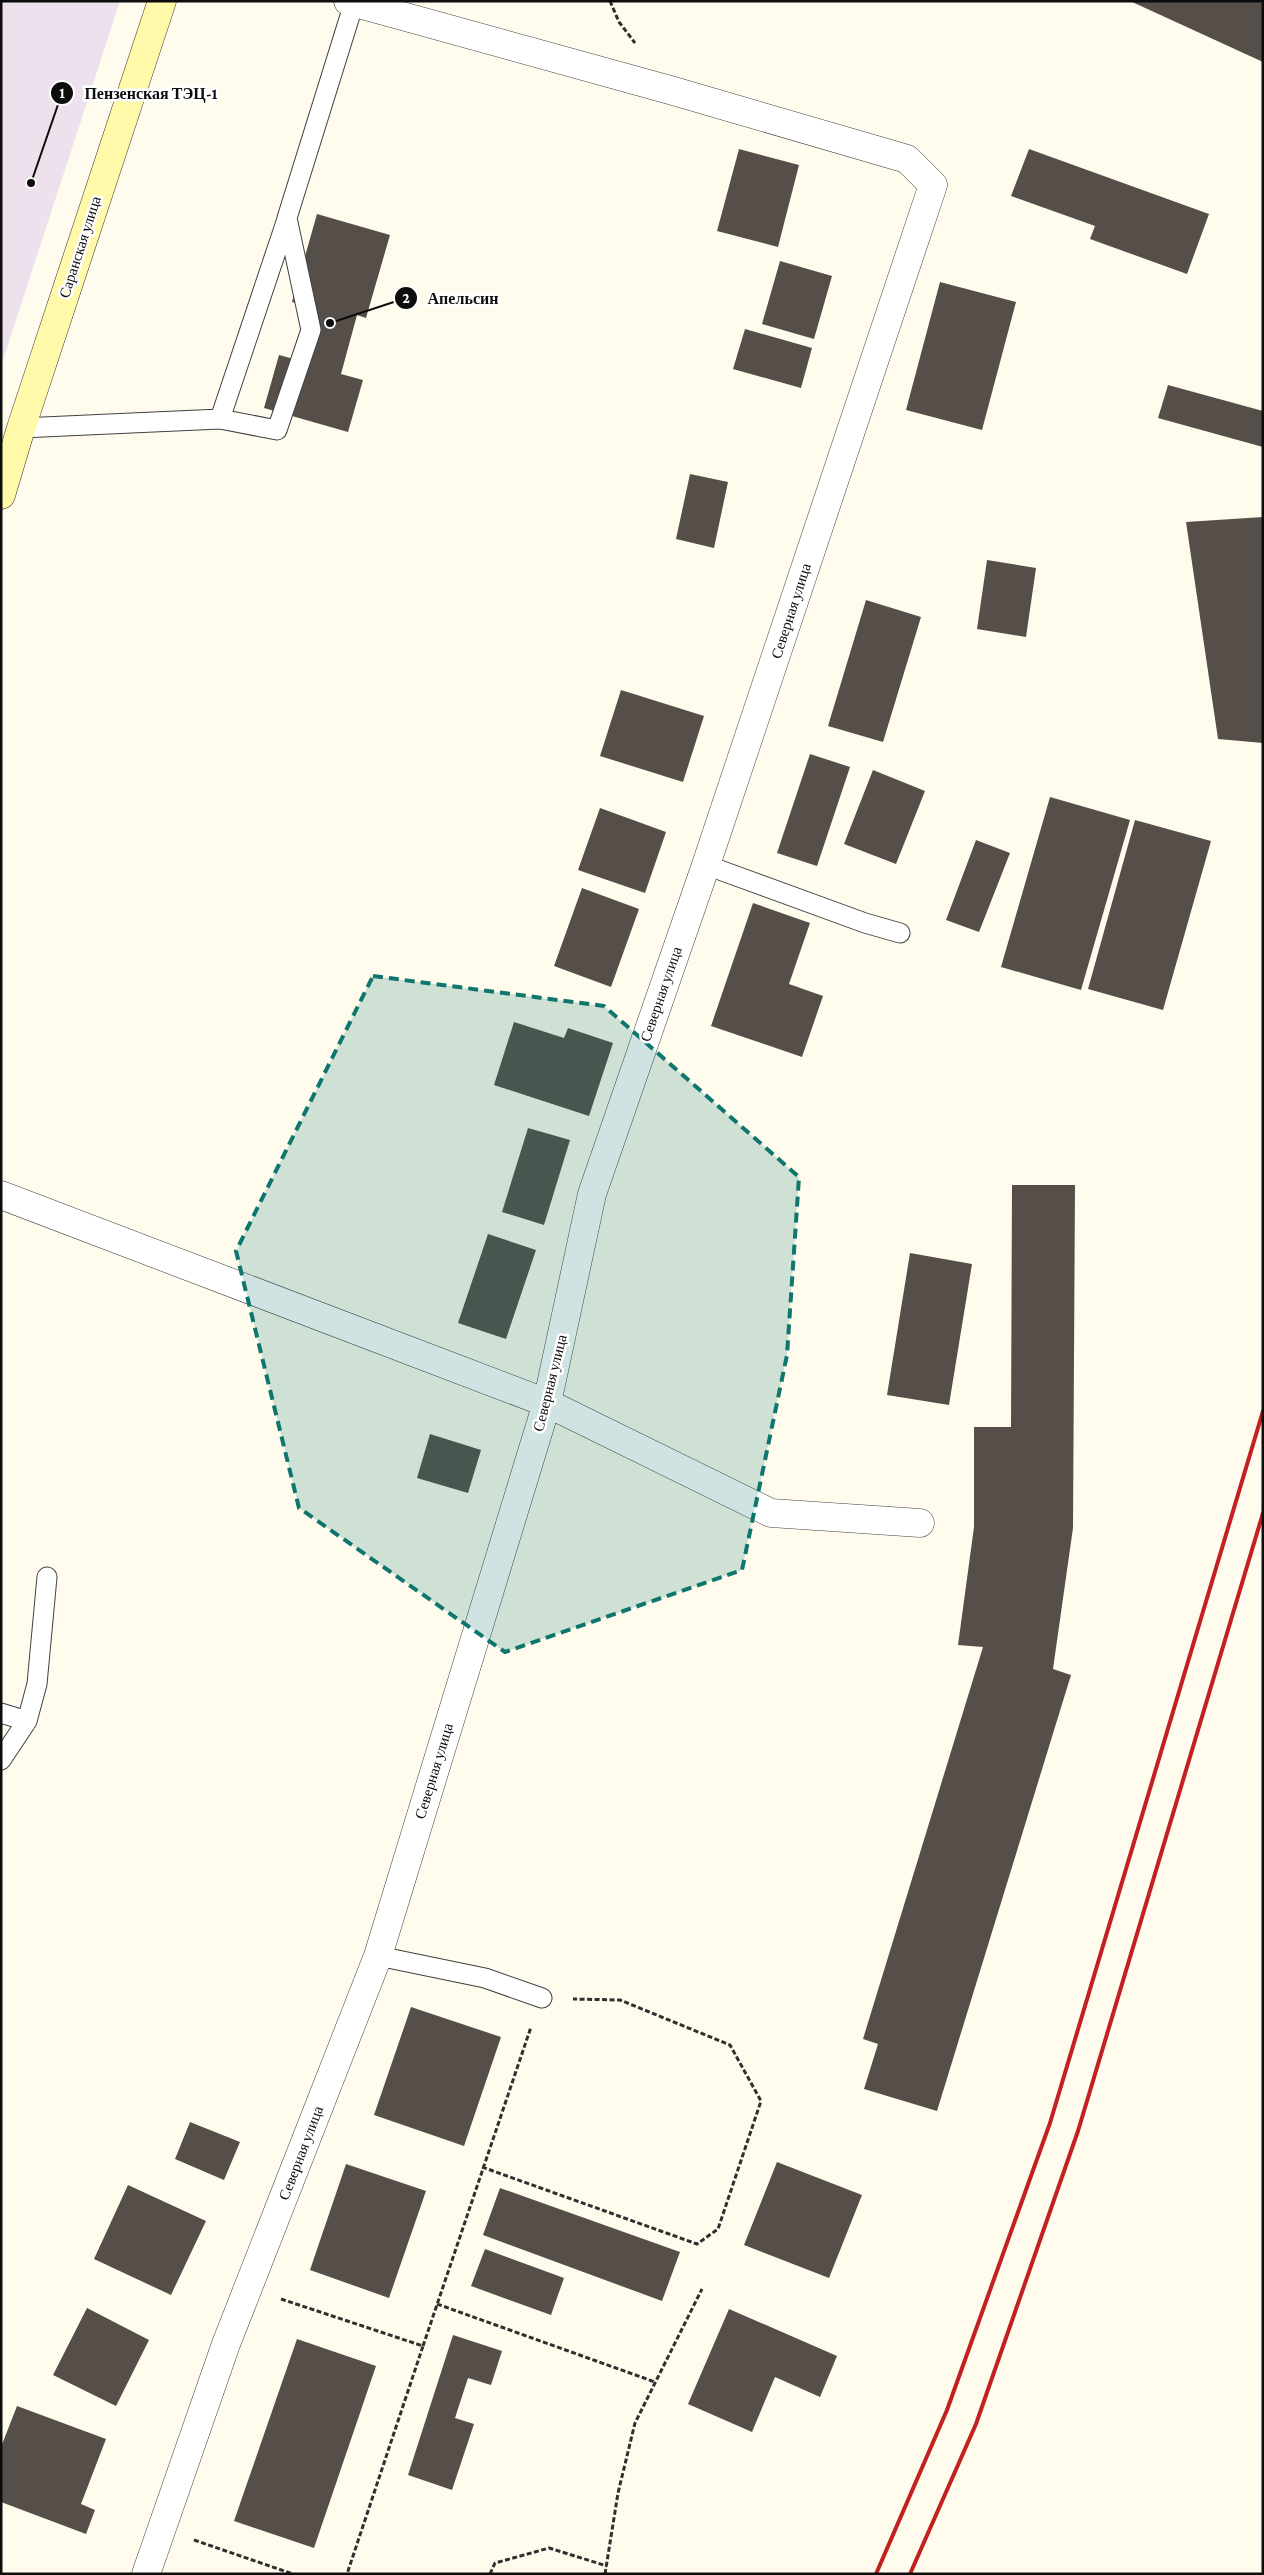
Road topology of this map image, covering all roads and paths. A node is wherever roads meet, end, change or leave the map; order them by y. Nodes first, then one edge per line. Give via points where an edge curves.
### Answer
1 (162, 1) edge
2 (351, 2) edge
3 (287, 218) junction
4 (220, 419) junction
5 (20, 428) junction
6 (1, 494) edge
7 (706, 865) junction
8 (900, 933) dead end
9 (1, 1195) edge
10 (547, 1403) junction
11 (920, 1523) dead end
12 (47, 1577) dead end
13 (1, 1713) edge
14 (27, 1721) junction
15 (1, 1760) edge
16 (378, 1956) junction
17 (542, 1998) junction
18 (482, 2167) junction
19 (248, 2288) junction
20 (702, 2289) dead end
21 (437, 2304) junction
22 (423, 2346) junction
23 (655, 2382) junction
24 (162, 2529) junction
25 (607, 2566) junction
26 (146, 2574) edge
27 (293, 2574) edge
28 (347, 2574) edge
29 (490, 2574) edge
30 (606, 2574) edge

1 - 5 main road, Саранская улица
2 - 3 lane
2 - 7 street, Северная улица via 907,159 932,185
3 - 4 lane
3 - 4 lane via 311,330 277,430
4 - 5 lane
5 - 6 main road, Саранская улица
7 - 8 lane
7 - 10 street, Северная улица via 592,1194
9 - 10 street
10 - 11 street via 771,1513
10 - 16 street, Северная улица
12 - 14 lane via 37,1684
13 - 14 lane
14 - 15 lane
16 - 17 lane via 485,1978
16 - 19 street, Северная улица
17 - 18 path
17 - 18 path via 620,2000 730,2045 761,2101 718,2229 698,2244
18 - 21 path
19 - 22 path
19 - 24 street, Северная улица
20 - 23 path
21 - 22 path
21 - 23 path
22 - 28 path
23 - 25 path via 635,2423 618,2493
24 - 26 street, Северная улица
24 - 27 path
25 - 29 path via 549,2548 495,2563
25 - 30 path

